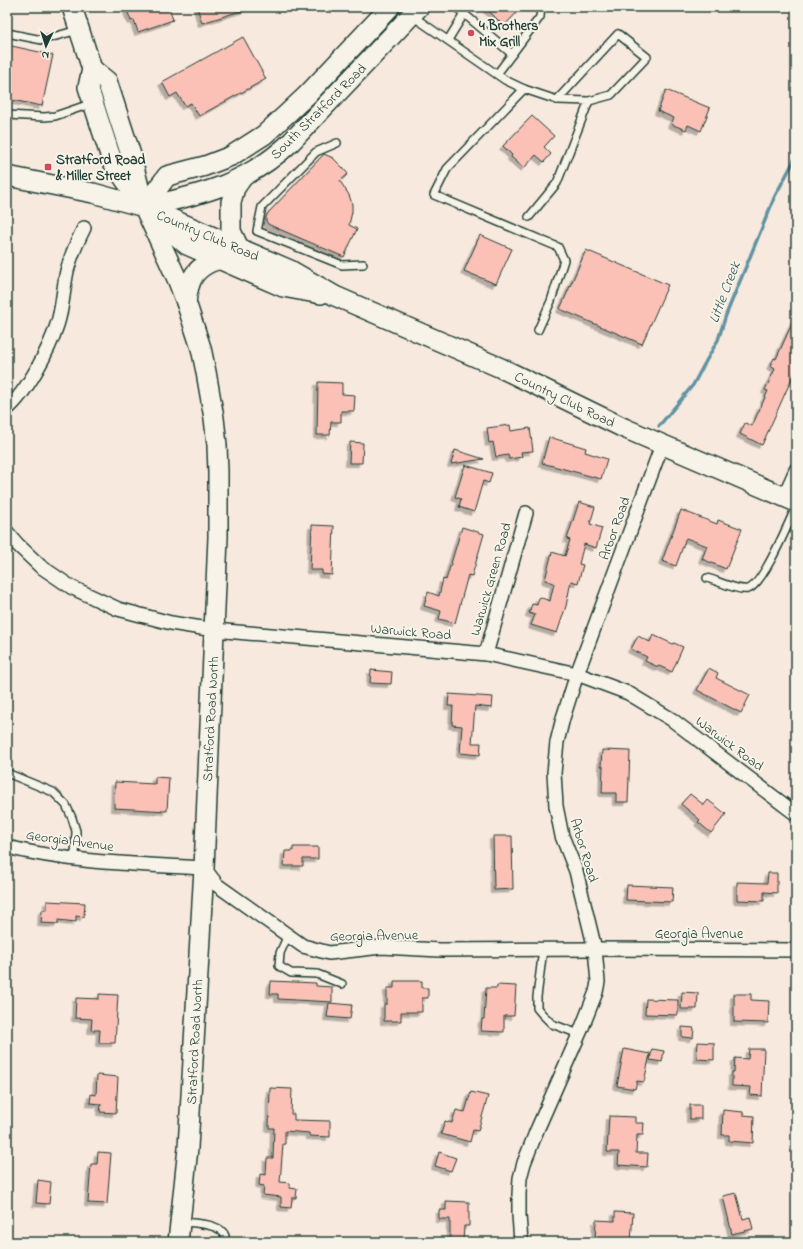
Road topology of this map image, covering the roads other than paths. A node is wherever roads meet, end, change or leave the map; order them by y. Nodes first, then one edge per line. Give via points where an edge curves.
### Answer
1 (72, 7) edge
2 (390, 7) edge
3 (456, 7) edge
4 (541, 7) edge
5 (411, 10) edge
6 (464, 14) junction
7 (78, 30) junction
8 (7, 33) edge
9 (448, 40) junction
10 (512, 54) junction
11 (92, 69) junction
12 (497, 74) junction
13 (524, 89) junction
14 (558, 100) junction
15 (589, 101) junction
16 (94, 103) junction
17 (7, 117) edge
18 (337, 143) dead end
19 (7, 176) edge
20 (242, 178) junction
21 (144, 207) junction
22 (530, 217) dead end
23 (84, 228) dead end
24 (239, 248) junction
25 (220, 259) junction
26 (362, 264) dead end
27 (335, 296) junction
28 (186, 302) junction
29 (538, 330) dead end
30 (9, 406) edge
31 (662, 445) junction
32 (796, 470) edge
33 (792, 502) edge
34 (526, 513) dead end
35 (7, 532) edge
36 (707, 578) dead end
37 (214, 630) junction
38 (486, 654) junction
39 (577, 674) junction
40 (7, 773) edge
41 (796, 814) edge
42 (7, 847) edge
43 (75, 859) junction
44 (204, 868) junction
45 (288, 935) junction
46 (543, 949) junction
47 (595, 949) junction
48 (796, 950) edge
49 (342, 984) dead end
50 (579, 1034) junction
51 (180, 1222) junction
52 (178, 1242) edge
53 (225, 1242) edge
54 (522, 1242) edge

1 - 7 main road
2 - 21 main road, South Stratford Road via 290,112 264,135 231,156 167,176
3 - 6 lane
4 - 10 lane via 540,17
5 - 9 lane
5 - 20 main road, South Stratford Road via 291,142 268,162
6 - 9 lane
6 - 10 lane
7 - 8 lane via 42,40
7 - 11 main road
9 - 12 lane
10 - 12 lane
11 - 16 main road via 88,87
11 - 21 main road via 107,81 131,155
12 - 13 lane
13 - 14 lane
13 - 29 lane via 447,169 434,195 558,247 564,260
14 - 15 lane
14 - 15 lane via 618,34 647,57 611,95
15 - 22 lane via 557,183
16 - 17 lane via 55,116
16 - 21 main road via 112,161
18 - 26 lane via 316,152 262,207 258,231 342,265
19 - 21 main road via 93,192
20 - 21 main road, South Stratford Road via 213,190
20 - 24 main road via 235,188 231,202 231,231
21 - 24 main road, Country Club Road
21 - 25 main road, Country Club Road via 187,245
21 - 28 main road, Stratford Road North
23 - 30 street via 67,271 57,325 34,375
24 - 27 main road, Country Club Road via 290,270
25 - 27 main road, Country Club Road via 283,287
25 - 28 main road via 204,265 197,271 188,287
27 - 31 main road, Country Club Road via 501,368
28 - 37 main road, Stratford Road North via 201,348 214,418 218,472
31 - 33 main road, Country Club Road
31 - 39 street, Arbor Road
32 - 33 street
33 - 36 lane via 766,570 757,583 750,588 742,589
34 - 38 street, Warwick Green Road
35 - 37 street, Warwick Road via 40,566 71,587 118,609 171,623
37 - 38 street, Warwick Road
37 - 44 main road, Stratford Road North
38 - 39 street, Warwick Road
39 - 41 street, Warwick Road via 628,693 671,719
39 - 47 street, Arbor Road via 557,742 554,773 556,806 562,836 576,871
40 - 43 lane via 53,792 66,805 76,831
42 - 43 street, Georgia Avenue
43 - 44 street, Georgia Avenue
44 - 45 street, Georgia Avenue via 217,885
44 - 51 main road, Stratford Road North via 188,1152
45 - 46 street, Georgia Avenue via 303,946 329,953 381,947 440,950
45 - 49 lane via 280,953 280,966 291,973 317,974
46 - 47 street, Georgia Avenue
46 - 50 lane via 537,1008 552,1024
47 - 48 street, Georgia Avenue
47 - 50 street, Arbor Road via 598,982
50 - 54 street, Arbor Road via 524,1163 519,1194
51 - 52 main road, Stratford Road North
51 - 53 lane via 216,1227 222,1231

